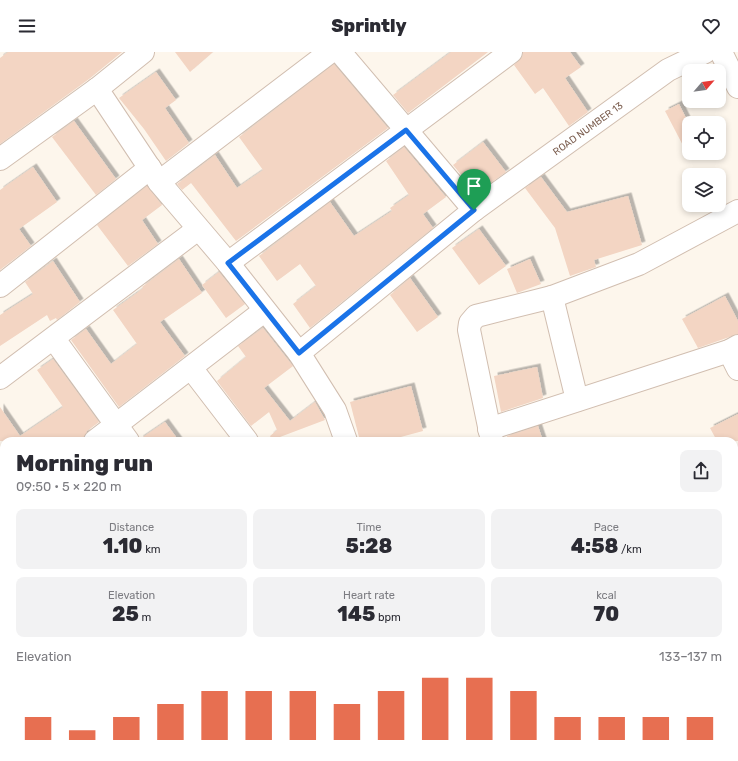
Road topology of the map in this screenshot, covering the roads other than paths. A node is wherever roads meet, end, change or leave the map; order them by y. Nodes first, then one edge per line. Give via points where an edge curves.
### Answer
1 (143, 52) edge
2 (330, 52) edge
3 (340, 52) edge
4 (511, 52) edge
5 (705, 52) edge
6 (721, 52) edge
7 (738, 87) edge
8 (97, 89) junction
9 (406, 130) junction
10 (0, 159) edge
11 (154, 175) junction
12 (474, 210) junction
13 (738, 211) edge
14 (198, 228) junction
15 (228, 263) junction
16 (0, 286) edge
17 (552, 297) junction
18 (264, 311) junction
19 (54, 339) junction
20 (299, 353) junction
21 (735, 355) edge
22 (191, 368) junction
23 (0, 378) edge
24 (577, 400) junction
25 (122, 433) edge
26 (491, 435) edge
27 (109, 437) edge
28 (244, 437) edge
29 (341, 437) edge

1 - 8 street
2 - 11 street
3 - 9 street
4 - 9 street
5 - 12 street, ROAD NUMBER 13 via 668,70
6 - 7 street
8 - 10 street
8 - 11 street
9 - 12 street
9 - 15 street
11 - 14 street
11 - 16 street
12 - 20 street, ROAD NUMBER 13
13 - 17 street via 639,264
14 - 15 street
14 - 19 street
15 - 18 street
17 - 24 street
17 - 26 street via 476,316 470,323 469,330
18 - 20 street
18 - 22 street
19 - 23 street
19 - 25 street
20 - 29 street via 335,410
21 - 24 street
22 - 25 street
22 - 28 street
24 - 26 street
25 - 27 street

